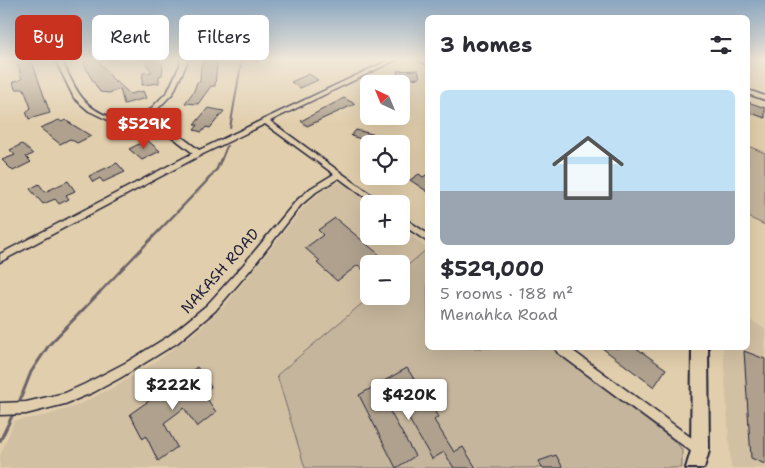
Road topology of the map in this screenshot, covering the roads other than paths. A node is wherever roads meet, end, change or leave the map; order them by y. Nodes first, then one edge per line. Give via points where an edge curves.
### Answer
1 (69, 81) edge
2 (176, 81) edge
3 (349, 81) edge
4 (750, 93) edge
5 (765, 98) edge
6 (265, 121) junction
7 (141, 123) junction
8 (198, 153) junction
9 (339, 174) junction
10 (368, 195) edge
11 (410, 226) edge
12 (425, 236) edge
13 (0, 258) edge
14 (563, 350) edge
15 (700, 350) edge
16 (0, 409) edge
17 (701, 462) edge

1 - 7 street via 77,98 91,110 110,119
2 - 7 street via 171,92
3 - 6 street
4 - 5 street
6 - 8 street
6 - 9 street
7 - 8 street via 173,134
8 - 13 street
9 - 10 street
9 - 16 street, NAKASH ROAD via 309,193 210,309 176,338 136,364 59,401 15,410
11 - 12 street
14 - 17 street
15 - 17 main road

